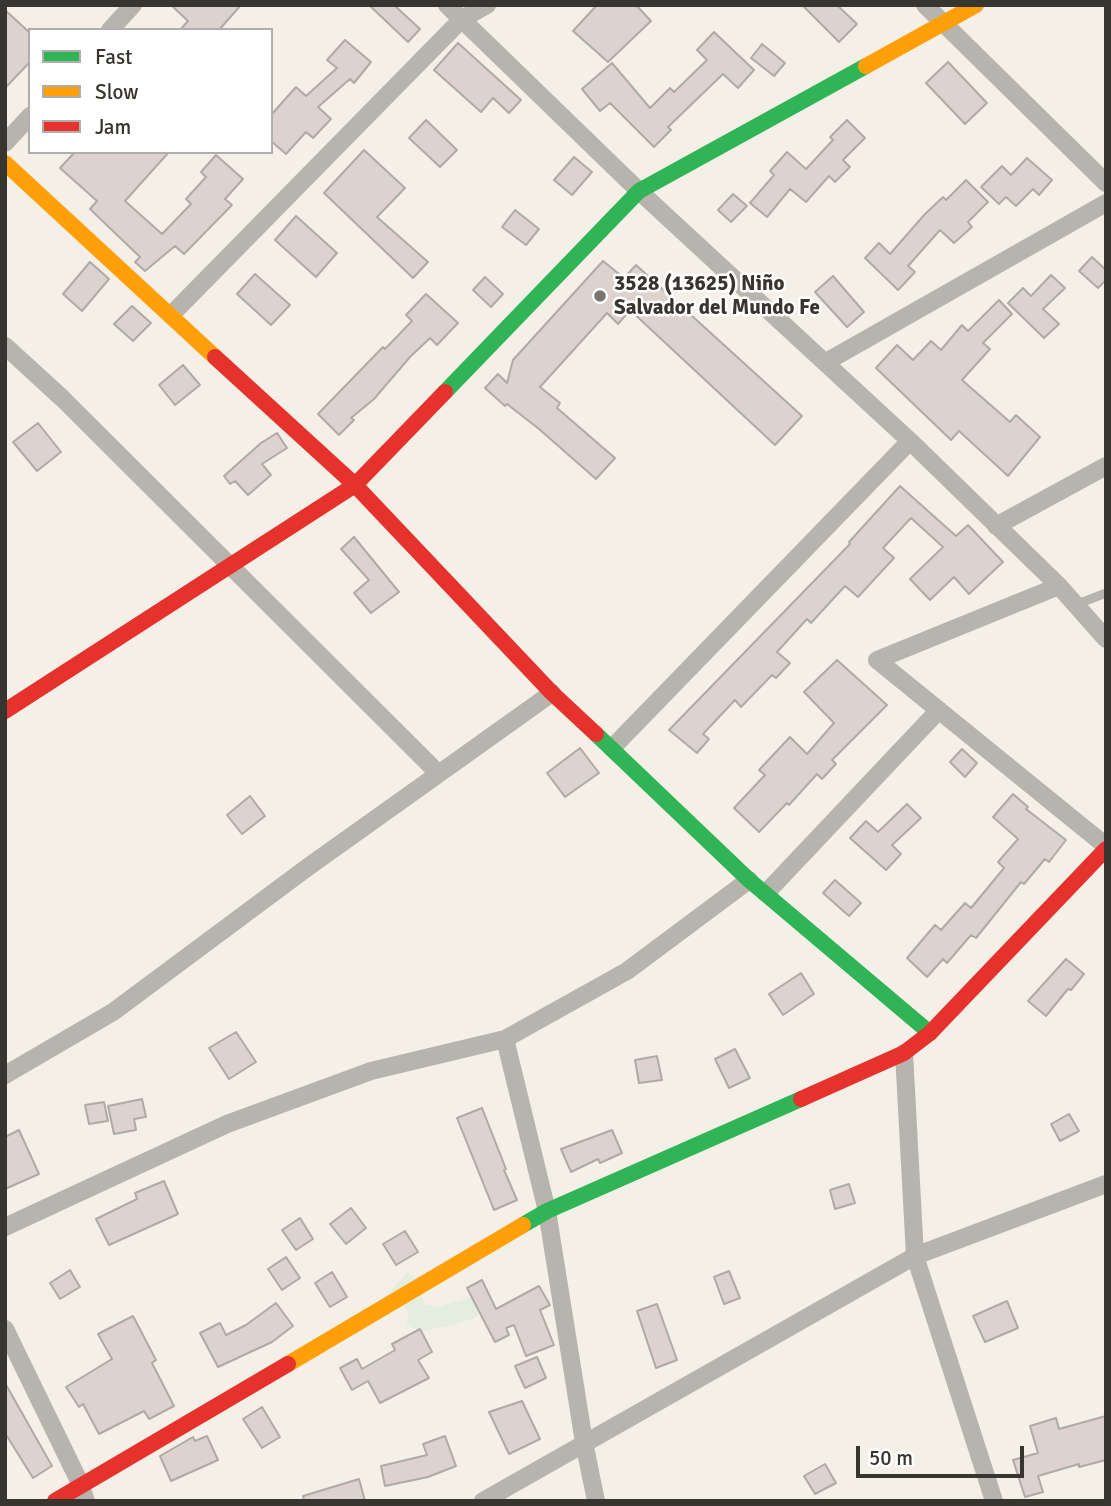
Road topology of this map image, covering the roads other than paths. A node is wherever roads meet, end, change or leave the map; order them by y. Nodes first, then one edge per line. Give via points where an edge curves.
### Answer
1 (133, 5) edge
2 (447, 5) edge
3 (487, 5) edge
4 (925, 5) edge
5 (976, 5) edge
6 (462, 19) junction
7 (944, 23) junction
8 (112, 28) edge
9 (28, 118) edge
10 (5, 142) edge
11 (5, 163) edge
12 (1106, 183) edge
13 (639, 191) junction
14 (1106, 203) edge
15 (171, 315) junction
16 (5, 346) edge
17 (826, 362) junction
18 (910, 441) junction
19 (1106, 466) edge
20 (355, 485) junction
21 (996, 526) junction
22 (228, 565) junction
23 (1059, 586) junction
24 (1106, 593) edge
25 (1075, 605) junction
26 (1106, 639) edge
27 (552, 693) junction
28 (939, 710) junction
29 (5, 711) edge
30 (612, 748) junction
31 (438, 774) junction
32 (1106, 847) edge
33 (749, 880) junction
34 (766, 892) junction
35 (930, 1033) junction
36 (505, 1039) junction
37 (904, 1053) junction
38 (5, 1075) edge
39 (1106, 1184) edge
40 (547, 1211) junction
41 (5, 1227) edge
42 (915, 1256) junction
43 (5, 1329) edge
44 (584, 1442) junction
45 (83, 1494) edge
46 (55, 1501) edge
47 (482, 1501) edge
48 (596, 1501) edge
49 (994, 1501) edge

1 - 8 street
2 - 6 street
3 - 6 street
4 - 7 street
5 - 7 street
6 - 13 street
6 - 15 street
7 - 12 street
7 - 13 street
9 - 10 street
11 - 15 street
13 - 17 street
13 - 20 street
14 - 17 street
15 - 20 street
16 - 22 street
17 - 18 street
18 - 21 street
18 - 30 street
19 - 21 street
20 - 22 street
20 - 27 street
21 - 23 street
22 - 29 street
22 - 31 street
23 - 25 street
23 - 28 street via 877,660
24 - 25 lane
25 - 26 street
27 - 30 street
27 - 31 street
28 - 32 street
28 - 34 street
30 - 33 street
31 - 38 street via 113,1012
32 - 35 street
33 - 34 street
33 - 36 street via 627,971
34 - 35 street
35 - 37 street
36 - 40 street
36 - 41 street via 371,1071 240,1119
37 - 40 street
37 - 42 street
39 - 42 street
40 - 44 street
40 - 45 street
42 - 44 street
42 - 49 street
43 - 45 street
44 - 47 street
44 - 48 street
45 - 46 street

